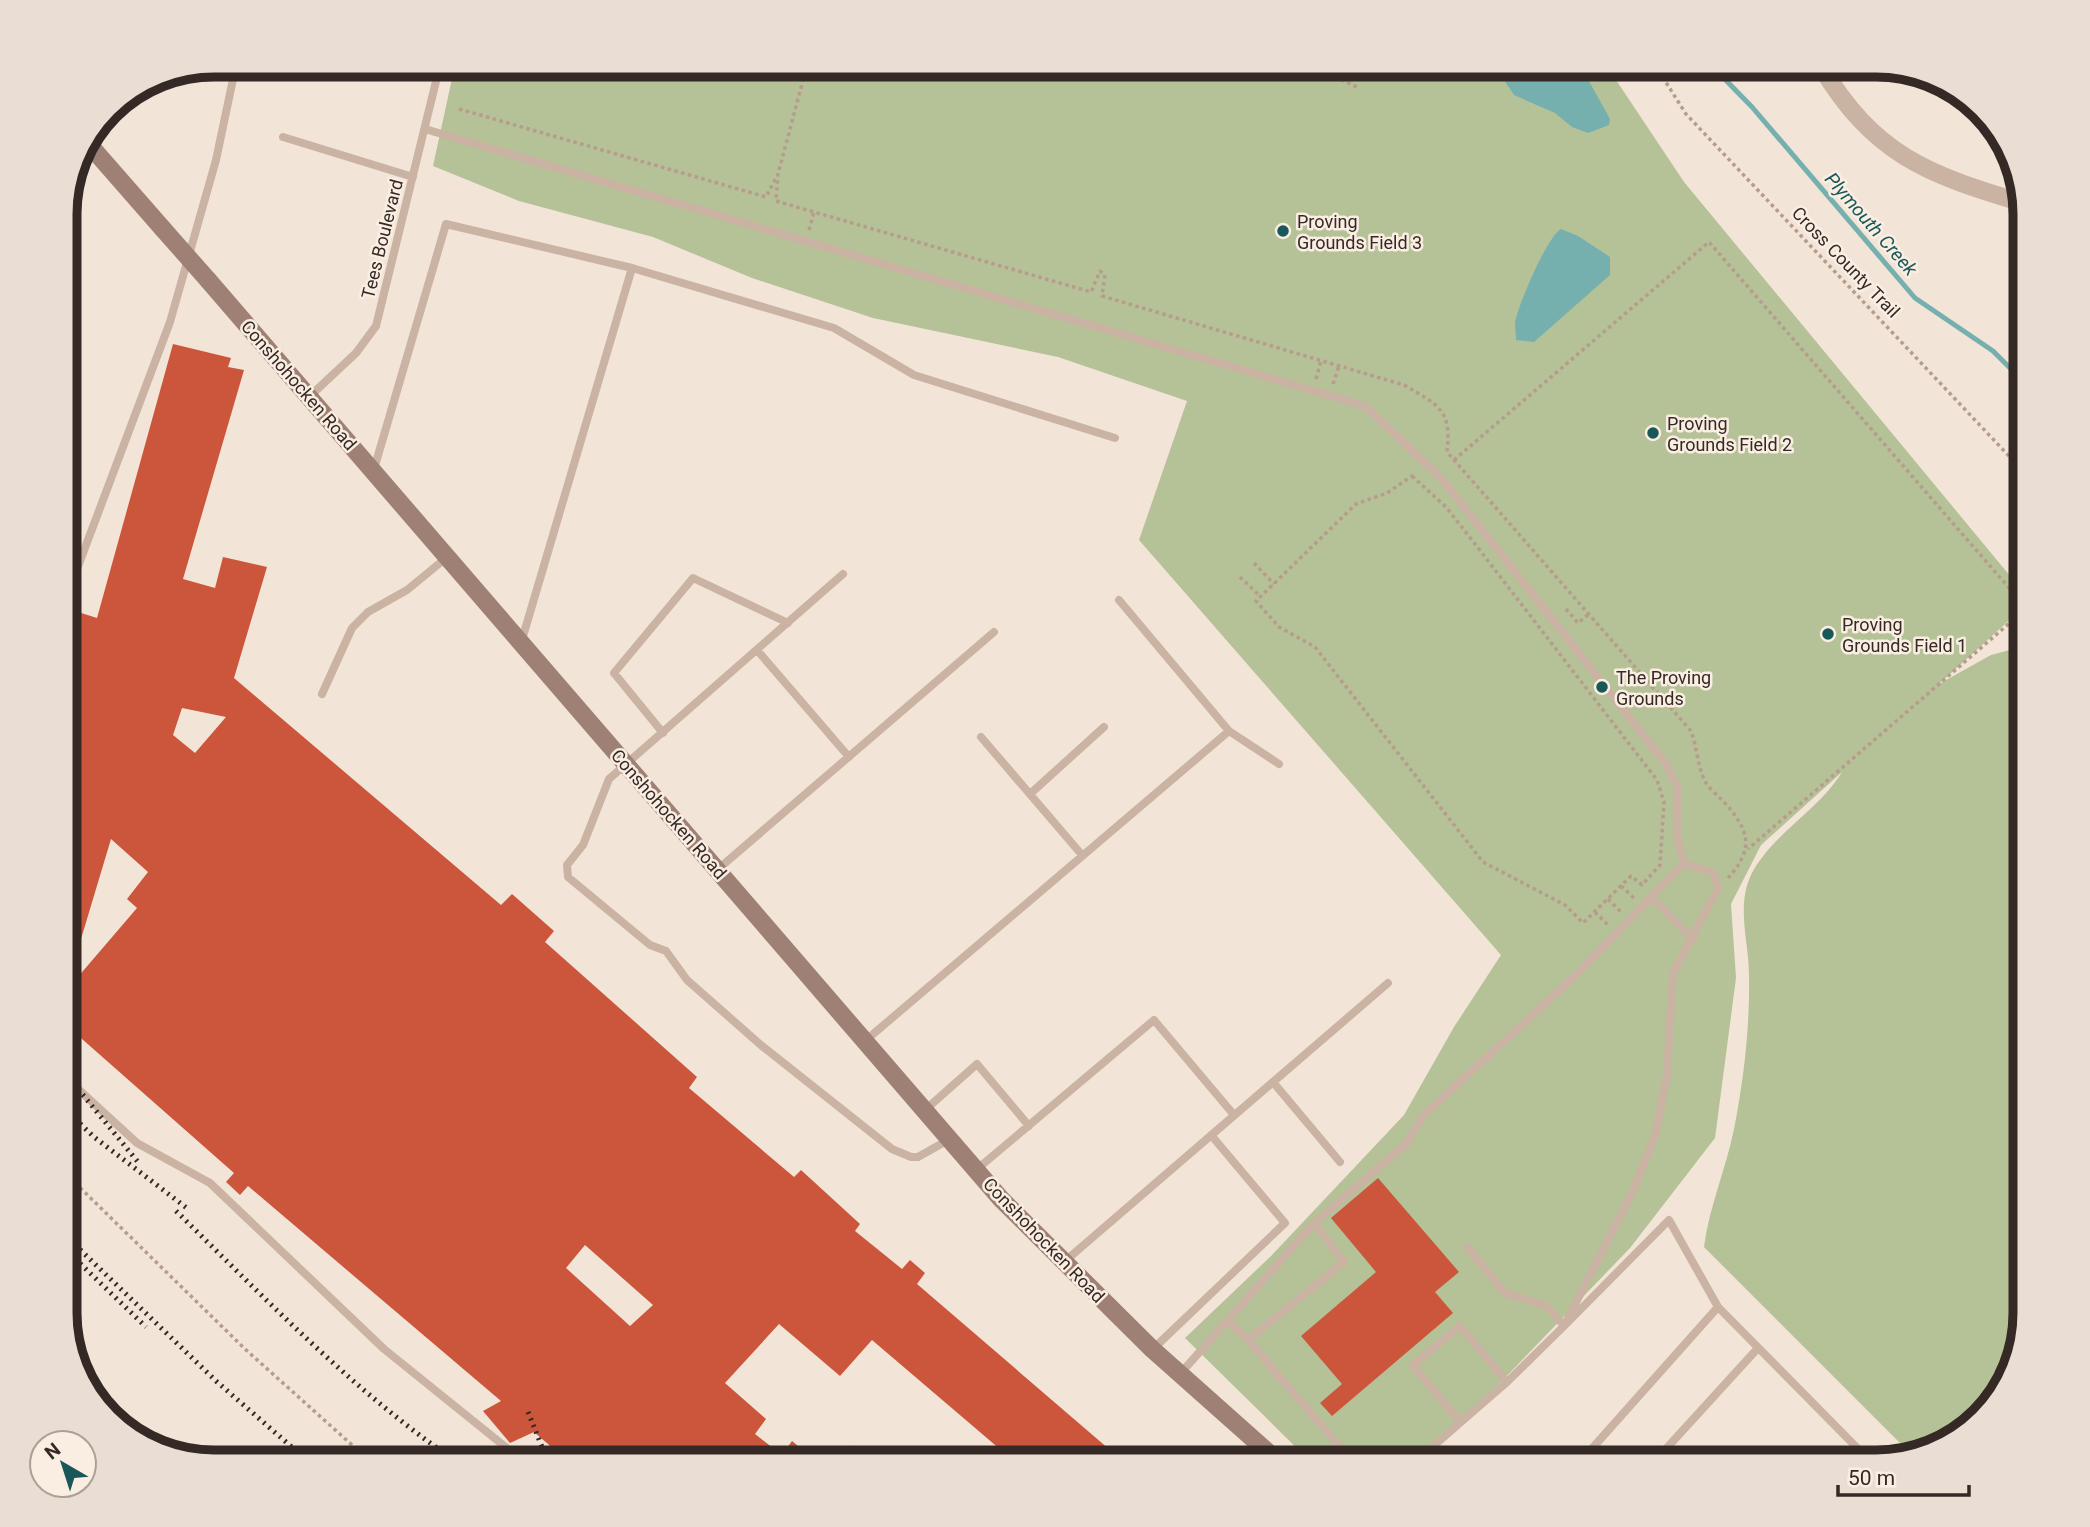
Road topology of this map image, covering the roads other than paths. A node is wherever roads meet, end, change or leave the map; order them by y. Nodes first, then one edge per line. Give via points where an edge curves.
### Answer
1 (233, 77) edge
2 (437, 77) edge
3 (1828, 77) edge
4 (425, 129) junction
5 (283, 137) dead end
6 (93, 149) edge
7 (414, 177) junction
8 (2012, 200) edge
9 (632, 268) junction
10 (309, 397) junction
11 (1115, 438) dead end
12 (374, 472) junction
13 (446, 558) junction
14 (77, 569) edge
15 (843, 575) dead end
16 (1119, 600) dead end
17 (788, 623) junction
18 (994, 632) dead end
19 (521, 643) junction
20 (758, 650) junction
21 (322, 694) dead end
22 (1104, 727) dead end
23 (1229, 731) junction
24 (663, 733) junction
25 (981, 737) dead end
26 (849, 757) junction
27 (1279, 764) dead end
28 (626, 765) junction
29 (1030, 794) junction
30 (1083, 855) junction
31 (1684, 863) junction
32 (718, 870) junction
33 (1652, 898) junction
34 (1693, 939) junction
35 (1388, 983) dead end
36 (865, 1041) junction
37 (1273, 1082) junction
38 (77, 1088) edge
39 (925, 1111) junction
40 (1234, 1115) junction
41 (1029, 1126) junction
42 (1211, 1135) junction
43 (950, 1139) junction
44 (1340, 1162) dead end
45 (976, 1170) junction
46 (1314, 1223) junction
47 (1468, 1247) dead end
48 (1064, 1262) junction
49 (1718, 1307) junction
50 (1227, 1321) junction
51 (1564, 1326) junction
52 (1248, 1340) junction
53 (1758, 1348) junction
54 (1152, 1349) junction
55 (1180, 1374) junction
56 (1507, 1382) junction
57 (1460, 1422) junction
58 (509, 1450) edge
59 (1266, 1450) edge
60 (1343, 1450) edge
61 (1428, 1450) edge
62 (1591, 1450) edge
63 (1665, 1450) edge
64 (1859, 1450) edge

1 - 14 lane via 216,160 170,322
2 - 4 lane, Tees Boulevard
3 - 8 street via 1848,108 1912,162 1947,181
4 - 7 lane, Tees Boulevard
4 - 31 lane via 1365,406 1442,479 1666,764 1677,786 1677,837
5 - 7 lane
6 - 10 main road, Conshohocken Road, bridge
7 - 10 lane, Tees Boulevard via 376,326 356,353
9 - 11 lane via 834,328 914,376
9 - 12 lane via 446,224
9 - 19 lane
10 - 12 main road, Conshohocken Road
12 - 13 main road, Conshohocken Road
13 - 19 main road, Conshohocken Road
13 - 21 lane via 352,628
15 - 17 lane
16 - 23 lane
17 - 20 lane
17 - 24 lane via 693,578 614,673
18 - 26 lane
19 - 28 main road, Conshohocken Road
20 - 24 lane
20 - 26 lane
22 - 29 lane
23 - 27 lane
23 - 30 lane
24 - 28 lane
25 - 29 lane
26 - 32 lane
28 - 32 main road, Conshohocken Road
28 - 43 lane via 604,788 583,845 567,865 568,877 650,945 666,951 687,980 762,1046 892,1149 918,1157
29 - 30 lane
30 - 36 lane
31 - 33 lane
31 - 34 lane via 1713,873 1718,888
32 - 36 main road, Conshohocken Road
33 - 34 lane
33 - 46 lane via 1424,1115 1406,1144
34 - 51 lane via 1673,973 1667,1075 1656,1136
35 - 37 lane
36 - 39 main road, Conshohocken Road
37 - 40 lane
37 - 44 lane
38 - 58 lane via 137,1143 210,1183 384,1349
39 - 41 lane via 976,1064
39 - 43 main road, Conshohocken Road
40 - 41 lane via 1154,1020
40 - 42 lane
41 - 45 lane
42 - 48 lane
42 - 54 lane via 1285,1223
43 - 45 main road, Conshohocken Road
45 - 48 main road, Conshohocken Road
46 - 50 lane
46 - 52 lane via 1344,1262
47 - 51 lane via 1505,1293 1546,1306
48 - 54 main road, Conshohocken Road
49 - 51 lane via 1669,1220
49 - 53 lane
49 - 62 lane
50 - 52 lane
50 - 55 lane
51 - 56 lane
52 - 60 lane
53 - 63 lane
53 - 64 lane
54 - 55 main road, Conshohocken Road
55 - 59 main road, Conshohocken Road
56 - 57 lane
56 - 57 lane via 1460,1326 1413,1365
57 - 61 lane

